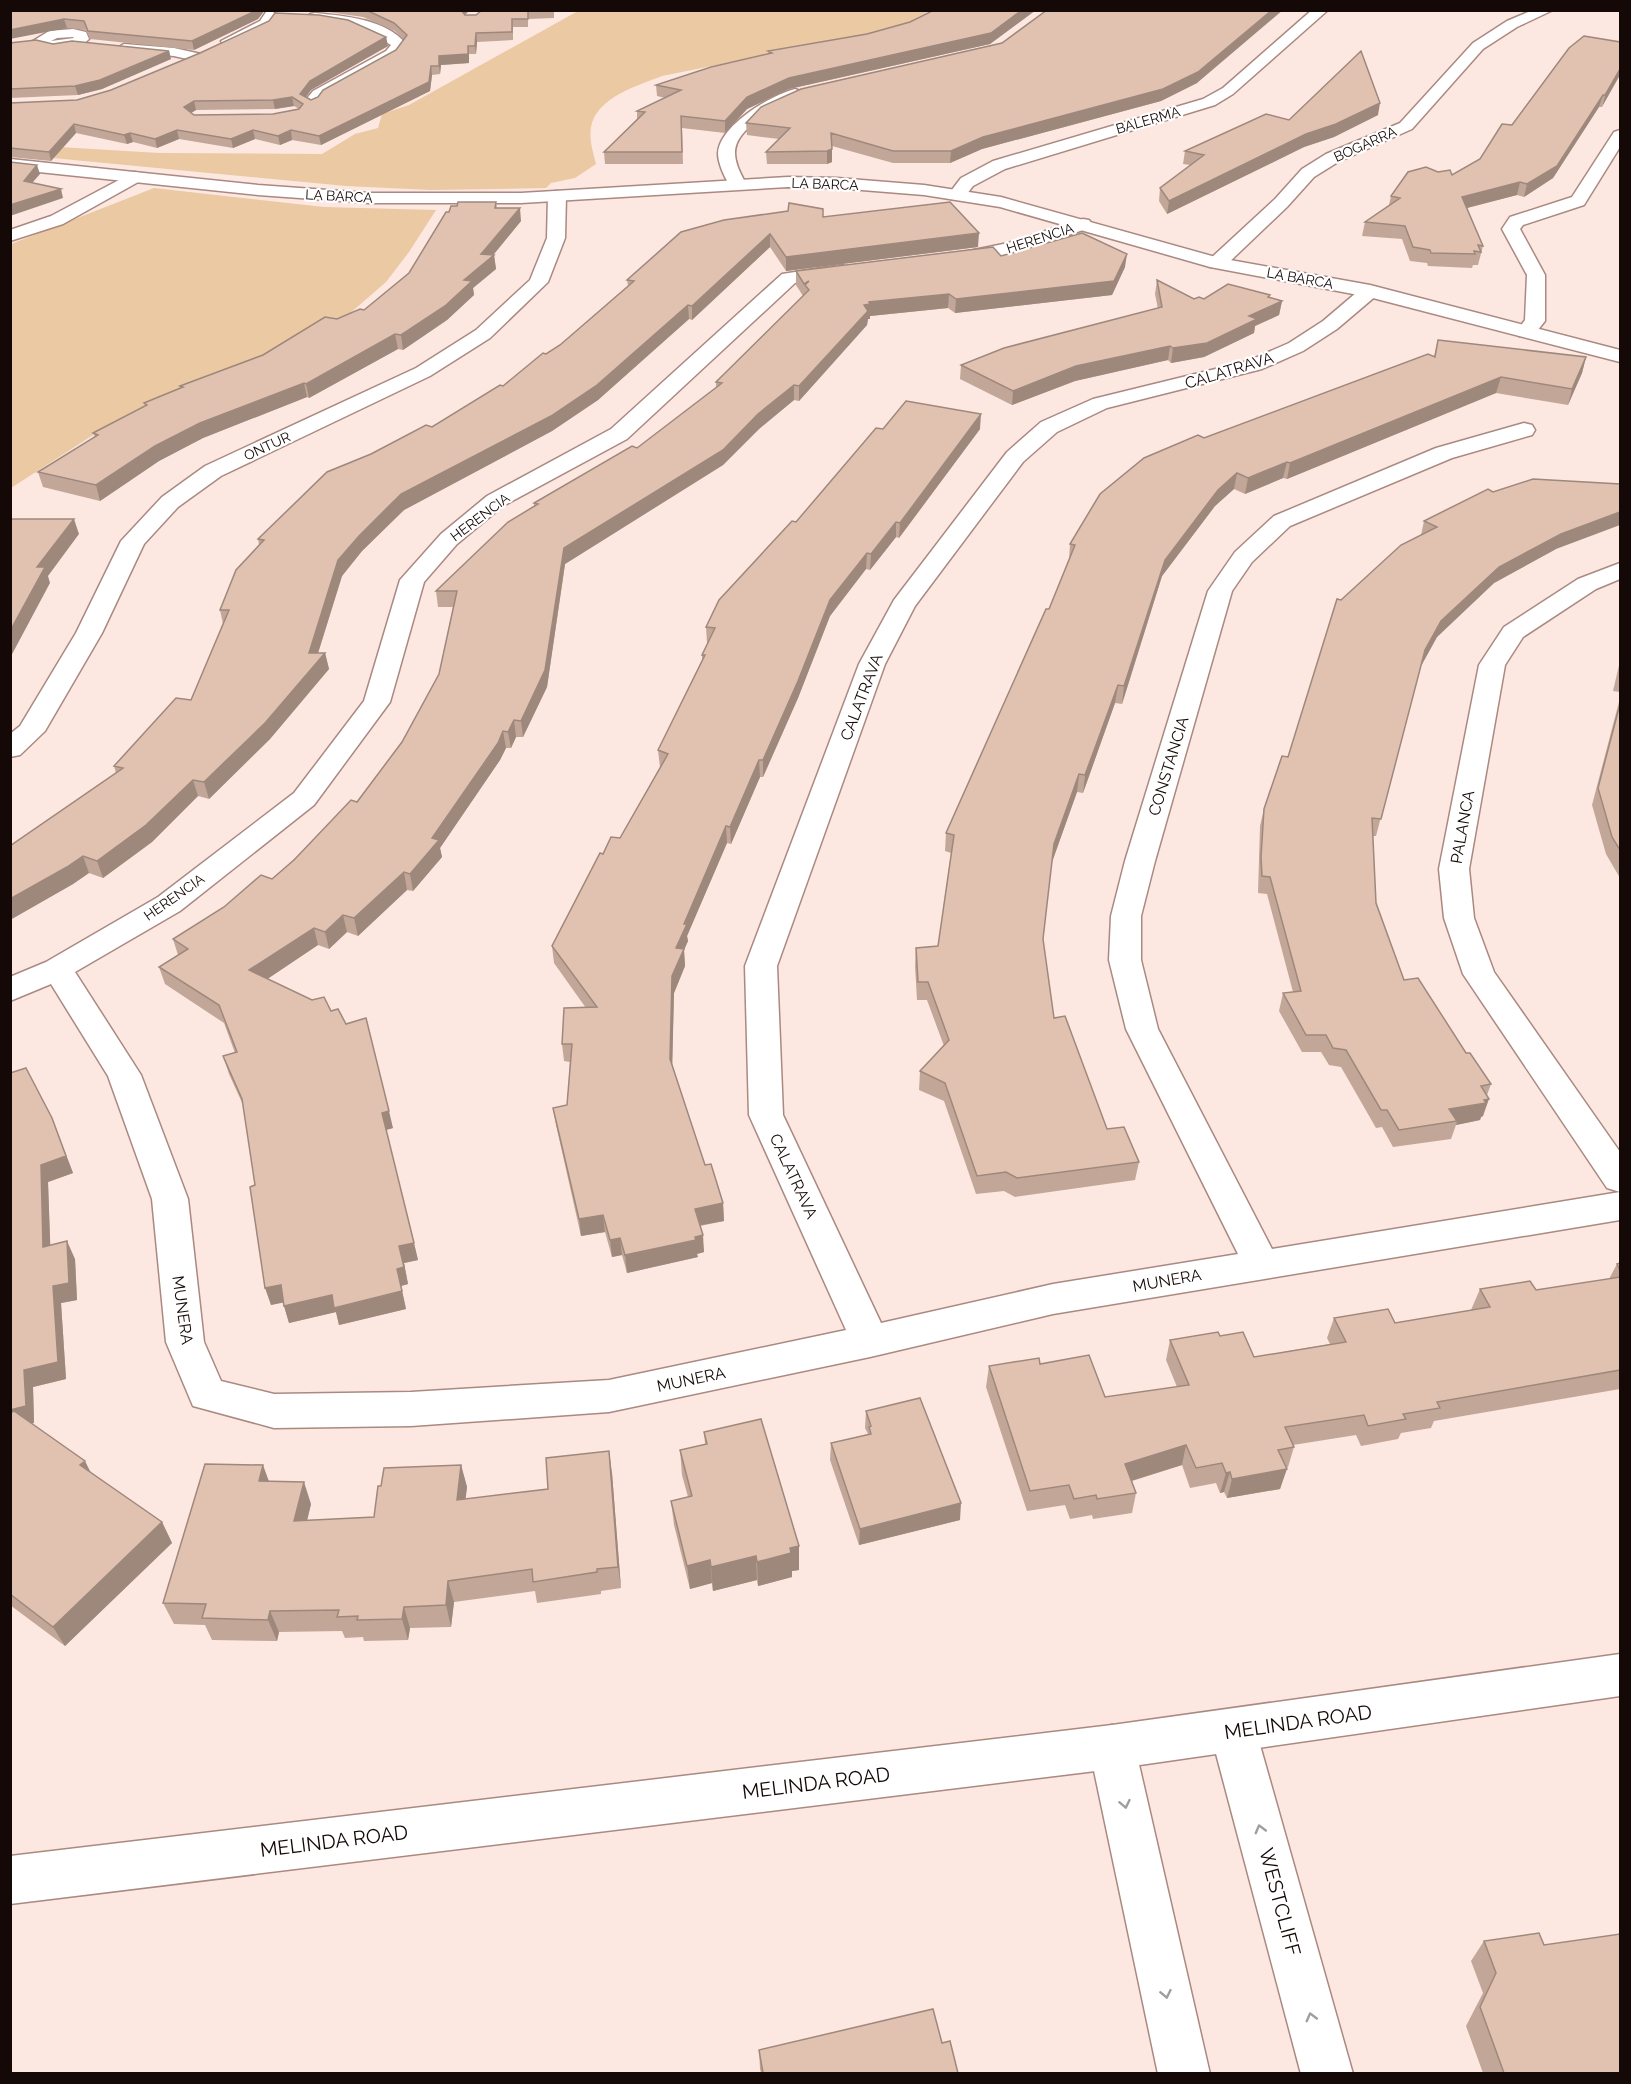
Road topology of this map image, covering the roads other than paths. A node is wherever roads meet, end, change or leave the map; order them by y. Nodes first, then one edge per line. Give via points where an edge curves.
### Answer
1 (1321, 10) edge
2 (1546, 10) edge
3 (275, 14) edge
4 (305, 15) edge
5 (32, 42) edge
6 (206, 52) junction
7 (168, 69) edge
8 (806, 91) edge
9 (336, 104) edge
10 (1620, 135) edge
11 (10, 164) edge
12 (134, 177) junction
13 (737, 184) junction
14 (957, 195) junction
15 (557, 196) junction
16 (1083, 224) junction
17 (10, 236) edge
18 (932, 262) edge
19 (1217, 263) junction
20 (866, 269) edge
21 (1370, 291) junction
22 (1526, 332) junction
23 (1620, 356) edge
24 (1524, 430) dead end
25 (1620, 570) edge
26 (10, 749) edge
27 (57, 969) junction
28 (10, 990) edge
29 (1620, 1179) edge
30 (1620, 1206) edge
31 (1261, 1264) junction
32 (870, 1341) junction
33 (1620, 1675) edge
34 (1233, 1731) junction
35 (1112, 1747) junction
36 (10, 1880) edge
37 (1184, 2073) edge
38 (1322, 2073) edge

1 - 14 street, BALERMA via 1228,91 1209,102 999,165 967,182
2 - 19 street, BOGARRA via 1512,24 1478,46 1406,126 1332,158 1308,173
3 - 6 street via 266,24
4 - 9 street via 368,26 389,34 399,44 391,54 318,94 307,110
5 - 6 street
6 - 7 street
8 - 13 street via 754,114 732,138 727,150 728,163
10 - 22 street via 1578,201 1516,221 1511,229 1536,275 1535,321
11 - 12 street, LA BARCA
12 - 15 street, LA BARCA via 369,198
12 - 17 street via 57,220
13 - 14 street, LA BARCA via 837,183
13 - 15 street, LA BARCA
14 - 16 street, LA BARCA via 1001,202
15 - 26 street, ONTUR via 556,238 539,282 483,334 423,372 213,471 170,502 133,541 77,652 31,731
16 - 18 street, HERENCIA via 1012,248
16 - 19 street, LA BARCA
19 - 21 street, LA BARCA
20 - 27 street, HERENCIA via 789,278 619,434 495,501 449,539 412,580 377,702 303,799 170,903
21 - 22 street, LA BARCA
21 - 32 street, CALATRAVA via 1296,347 1255,365 1100,403 1049,427 1015,457 903,604 872,664 761,966 766,1115
22 - 23 street, LA BARCA
24 - 31 street, CONSTANCIA via 1444,453 1282,521 1243,557 1220,591 1140,861 1126,916 1125,960 1142,1029
25 - 29 street, PALANCA via 1587,584 1513,632 1492,665 1454,869 1459,918 1479,974
27 - 28 street, HERENCIA
27 - 32 street, MUNERA via 124,1075 170,1199 185,1342 207,1394 274,1411 411,1409 609,1396
30 - 31 street, MUNERA
31 - 32 street, MUNERA via 1053,1299
33 - 34 street, MELINDA ROAD
34 - 35 street, MELINDA ROAD
38 -> 34 street, WESTCLIFF
35 - 36 street, MELINDA ROAD
35 -> 37 street

